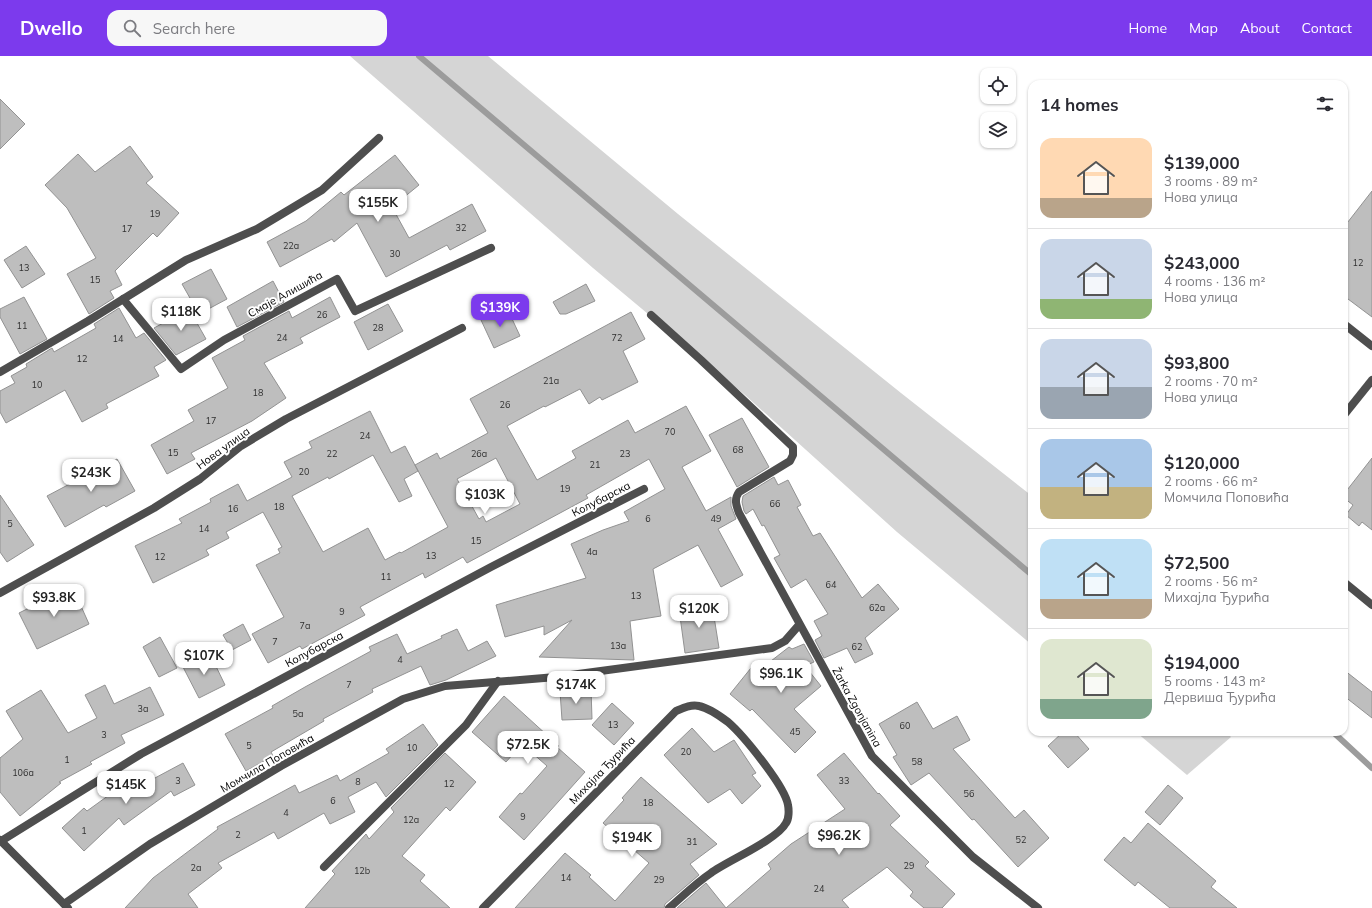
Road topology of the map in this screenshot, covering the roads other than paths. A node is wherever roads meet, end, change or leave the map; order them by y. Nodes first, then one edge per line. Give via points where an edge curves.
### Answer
1 (379, 138) dead end
2 (491, 248) dead end
3 (123, 299) junction
4 (651, 315) dead end
5 (1348, 327) edge
6 (462, 328) dead end
7 (1372, 346) edge
8 (0, 372) edge
9 (1372, 380) edge
10 (1348, 410) edge
11 (644, 489) dead end
12 (1348, 585) edge
13 (0, 593) edge
14 (1372, 605) edge
15 (800, 625) junction
16 (498, 681) junction
17 (0, 840) edge
18 (324, 867) dead end
19 (66, 906) edge
20 (483, 908) edge
21 (669, 908) edge
22 (1038, 908) edge

1 - 3 street via 322,190 257,229 186,260
2 - 3 street, Смаје Алишића via 355,312 337,278 224,340 181,369
3 - 8 street
4 - 15 street, Žarka Zgonjanina via 793,447 790,461 739,492 736,503
5 - 7 street
6 - 13 street, Нова улица via 286,419 241,446 200,479 154,508
9 - 10 street
11 - 17 street, Колубарска via 491,567 141,754
12 - 14 street
15 - 16 street, Момчила Поповића via 785,641 772,648 556,677
15 - 22 street, Žarka Zgonjanina via 872,756 973,857
16 - 18 street via 466,725
16 - 19 street, Момчила Поповића via 445,686 403,699 281,766 150,844
17 - 19 street
20 - 21 street, Михајла Ђурића via 676,711 687,706 699,706 711,710 728,722 749,744 775,779 788,805 788,816 786,823 776,834 711,872

